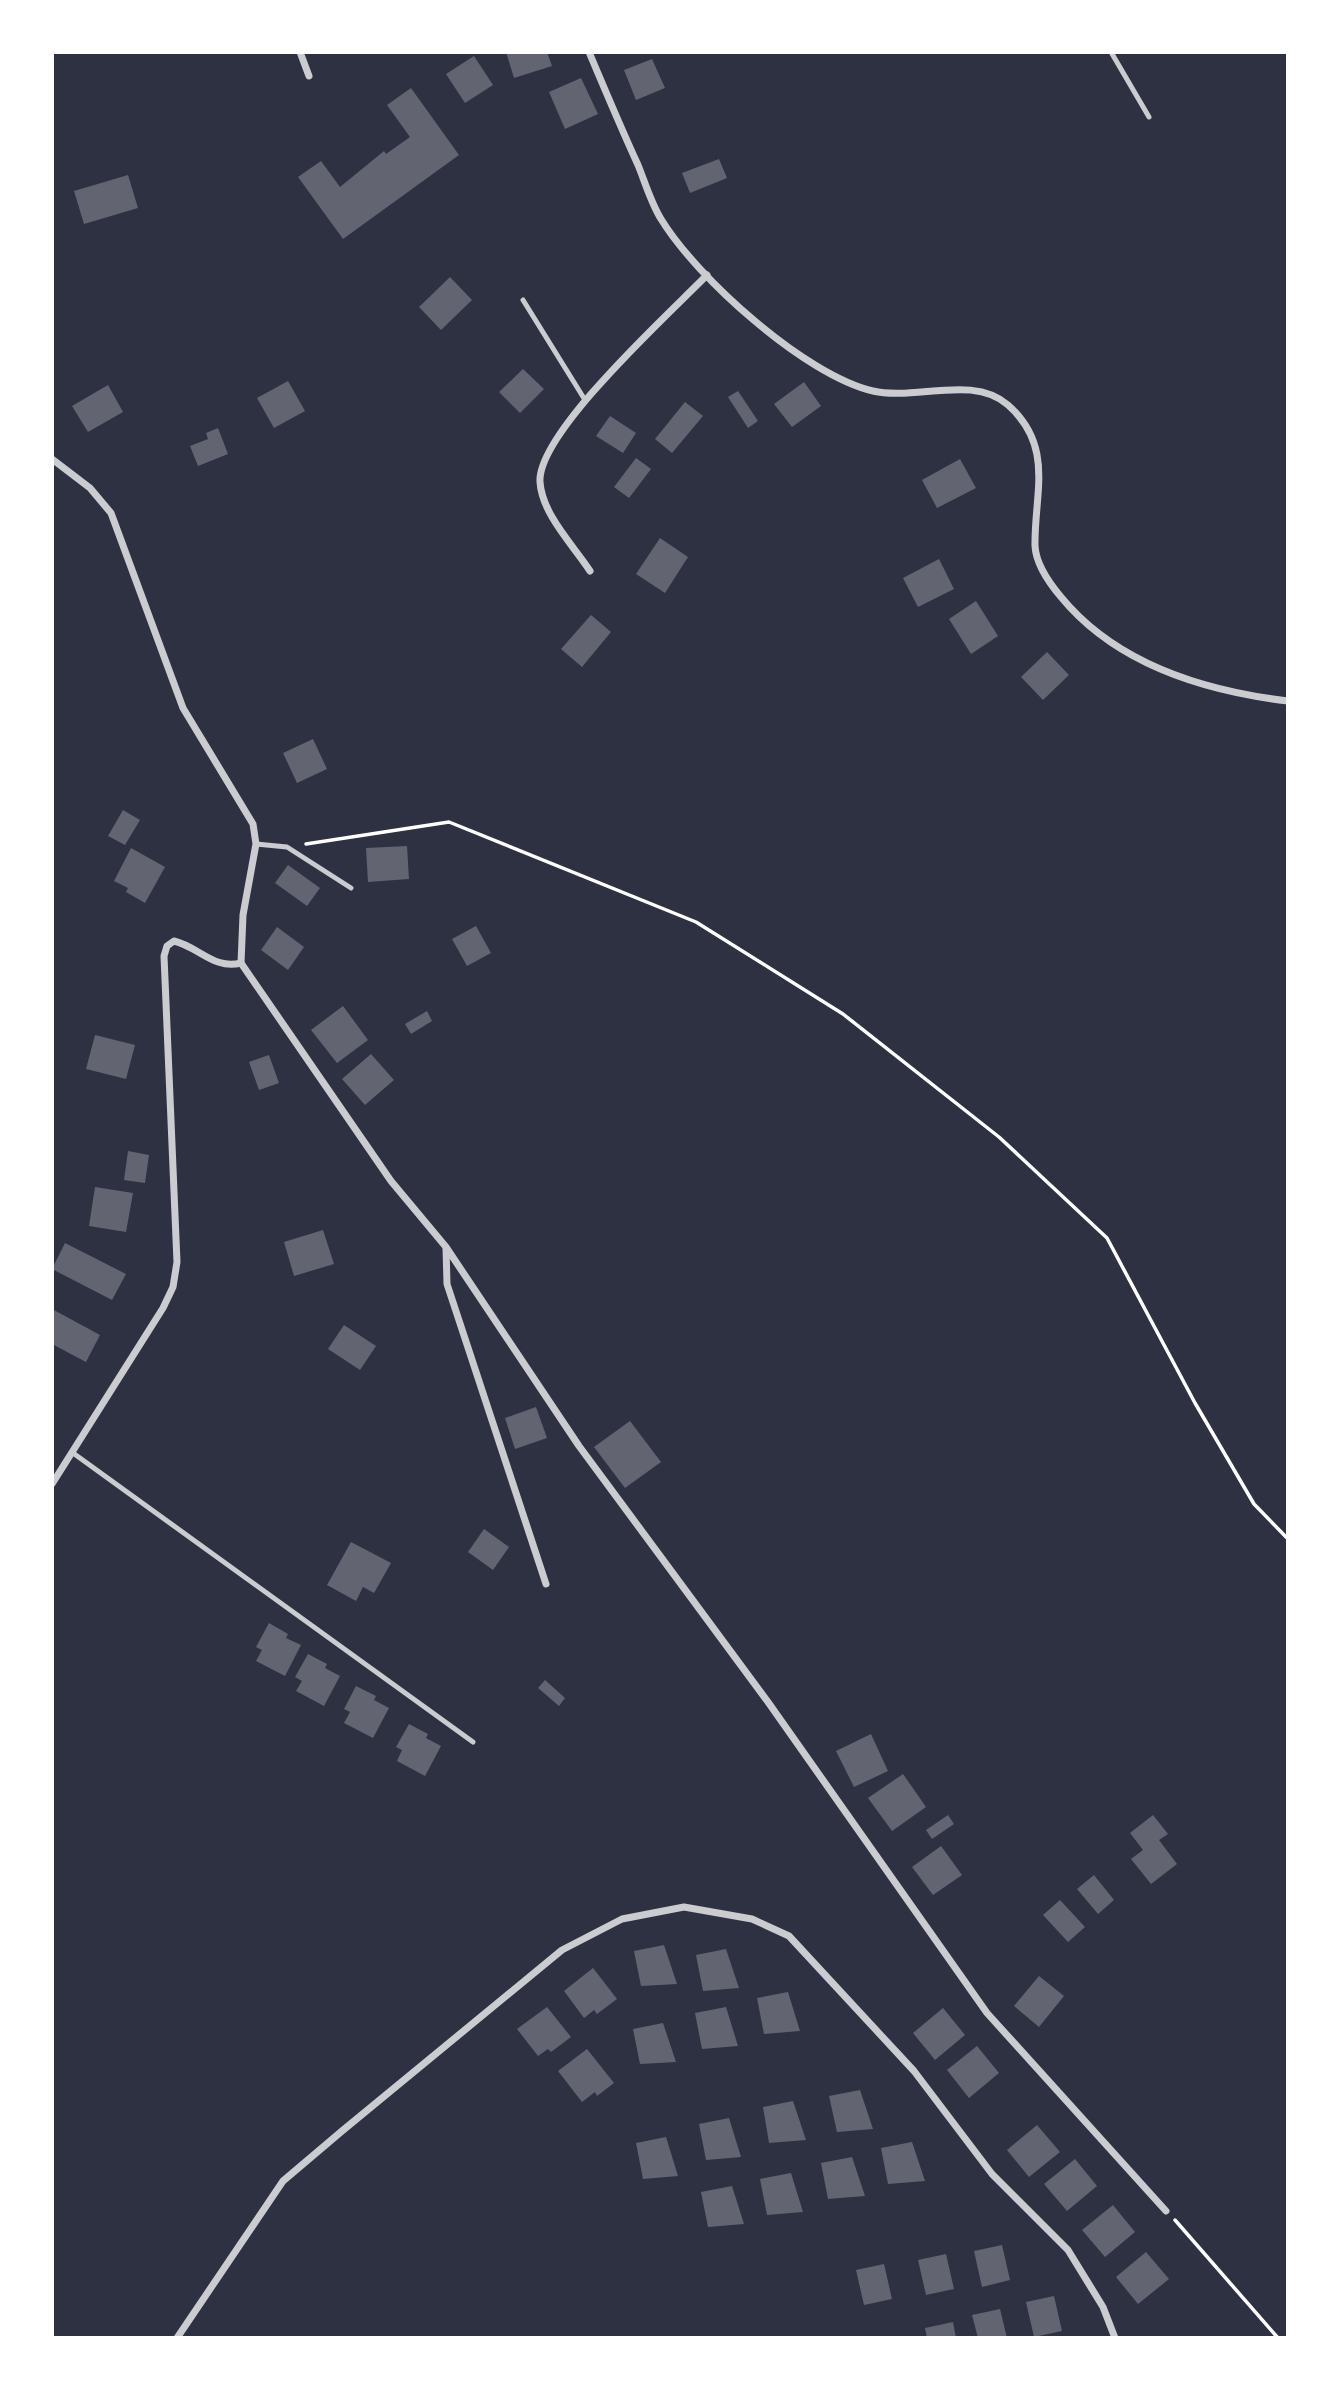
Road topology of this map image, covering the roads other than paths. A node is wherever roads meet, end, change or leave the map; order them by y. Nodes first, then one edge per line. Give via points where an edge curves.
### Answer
1 (300, 52) edge
2 (589, 52) edge
3 (1111, 52) edge
4 (309, 76) dead end
5 (1149, 117) dead end
6 (707, 275) junction
7 (523, 300) dead end
8 (585, 400) junction
9 (52, 459) edge
10 (590, 570) dead end
11 (1287, 701) edge
12 (256, 844) junction
13 (351, 888) dead end
14 (241, 964) junction
15 (446, 1247) junction
16 (73, 1453) junction
17 (52, 1484) edge
18 (546, 1584) dead end
19 (473, 1742) dead end
20 (1166, 2211) road end
21 (177, 2337) edge
22 (1115, 2337) edge

1 - 4 street
2 - 6 street via 661,219
3 - 5 lane
6 - 8 street
6 - 11 street via 766,330 853,384 874,391 967,390 998,397 1022,422 1038,455 1037,558 1052,587 1076,615 1098,636 1178,676 1237,695
7 - 8 lane
8 - 10 street via 544,460 540,480 542,496
9 - 12 street via 90,488 111,513 183,708 253,824
12 - 13 lane via 287,848
12 - 14 street via 243,915
14 - 15 street via 390,1181
14 - 16 street via 215,962 186,943 174,941 167,946 177,1262 173,1287
15 - 18 street via 447,1284
15 - 20 street via 579,1446 768,1702 987,2013
16 - 17 street
16 - 19 lane
21 - 22 street via 283,2181 323,2147 562,1950 622,1919 684,1907 752,1919 789,1936 914,2071 992,2174 1068,2250 1103,2307

